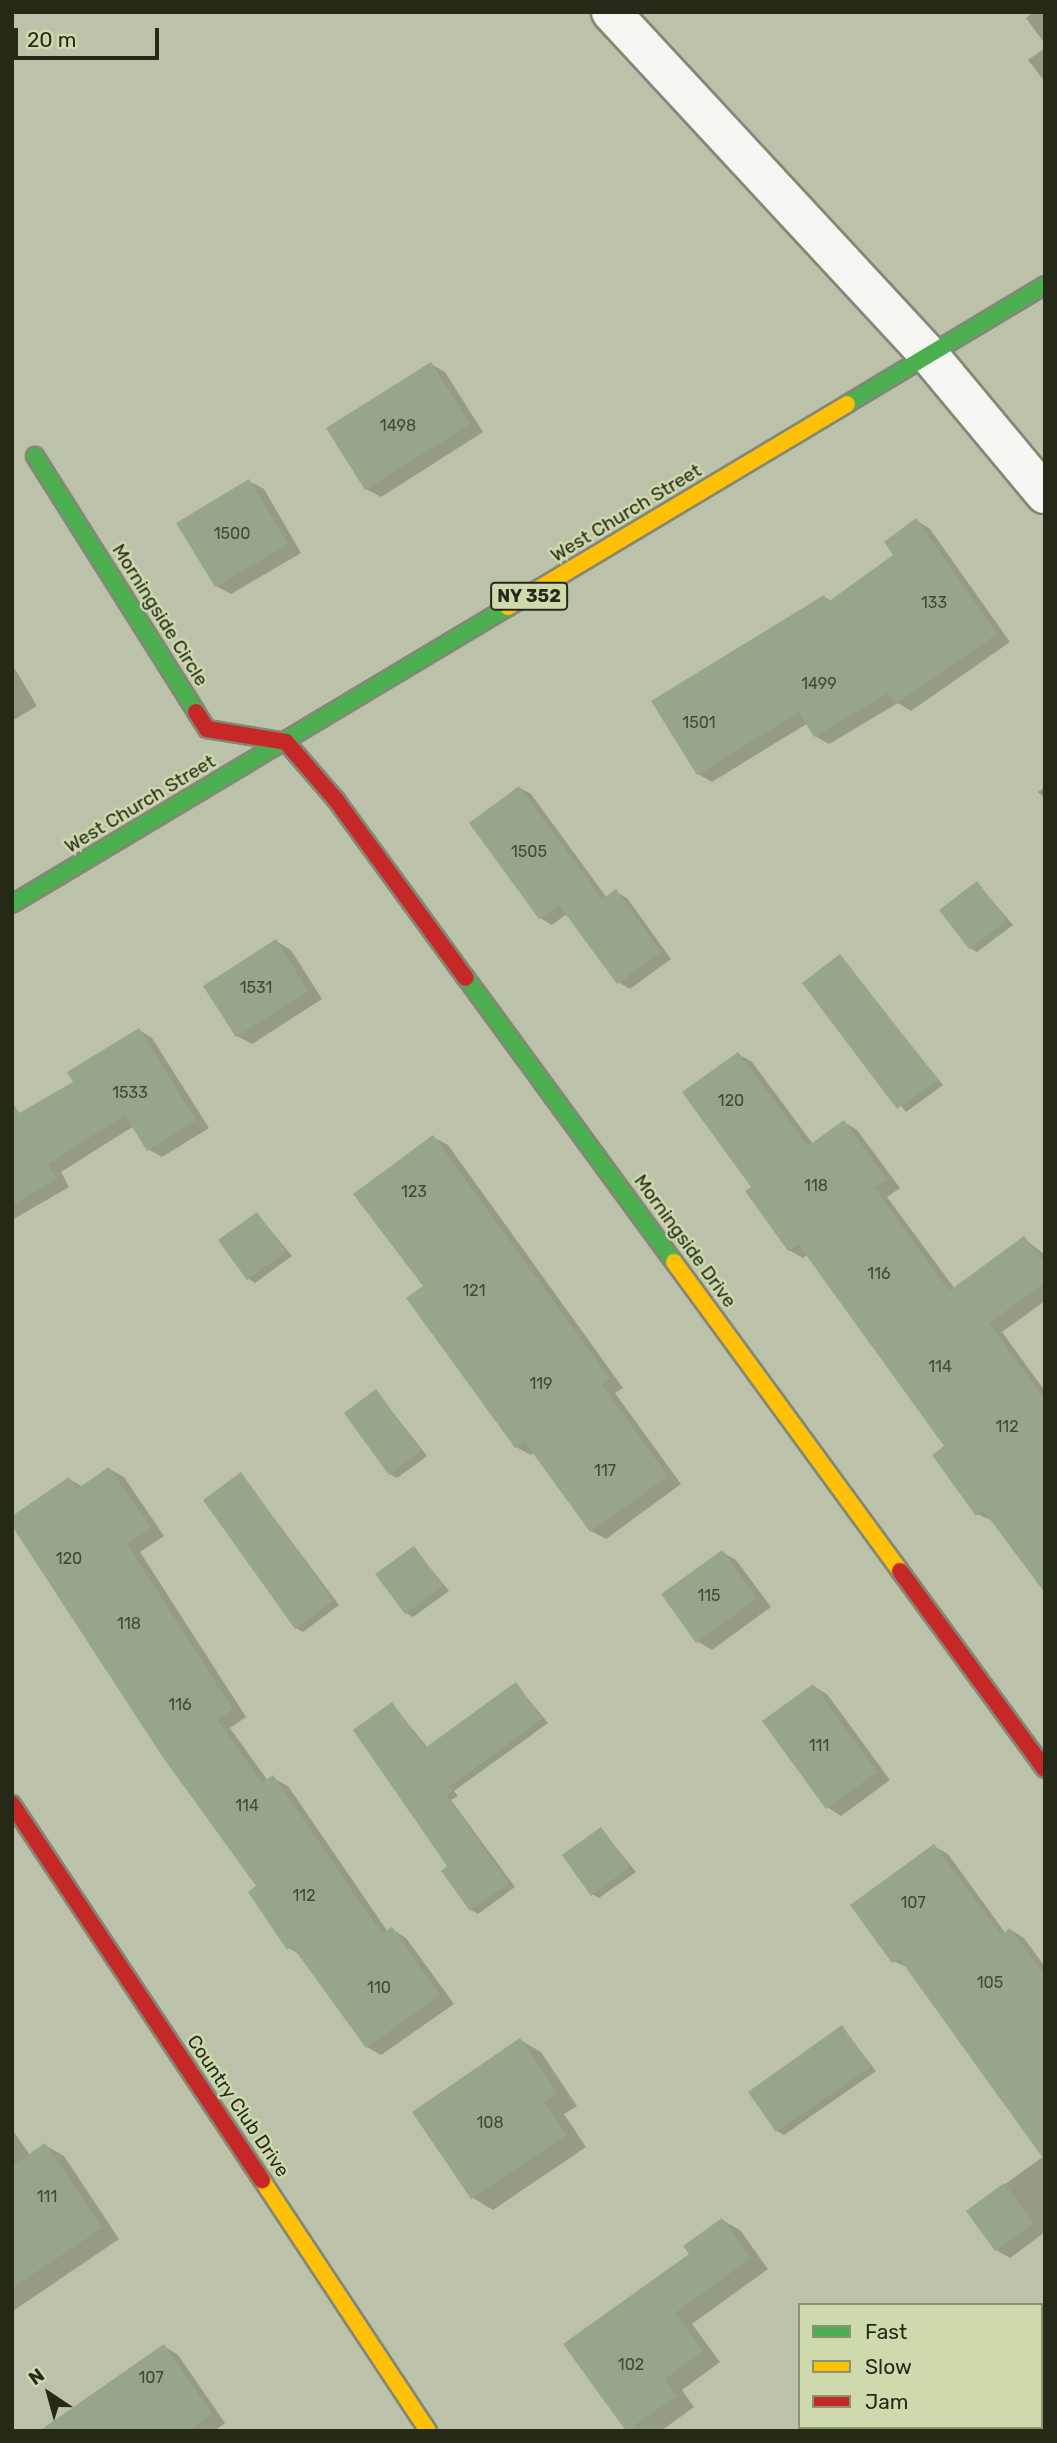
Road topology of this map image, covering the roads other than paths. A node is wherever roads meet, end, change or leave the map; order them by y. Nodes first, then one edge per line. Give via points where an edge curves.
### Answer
1 (611, 12) edge
2 (1045, 285) edge
3 (929, 355) junction
4 (35, 456) dead end
5 (1045, 494) edge
6 (286, 742) junction
7 (12, 904) edge
8 (1045, 1769) edge
9 (12, 1804) edge
10 (428, 2431) edge

1 - 3 street
2 - 3 street, West Church Street / NY 352
3 - 5 street
3 - 6 street, West Church Street / NY 352
4 - 6 street, Morningside Circle via 207,729
6 - 7 street, West Church Street / NY 352
6 - 8 street, Morningside Drive via 336,800
9 - 10 street, Country Club Drive

